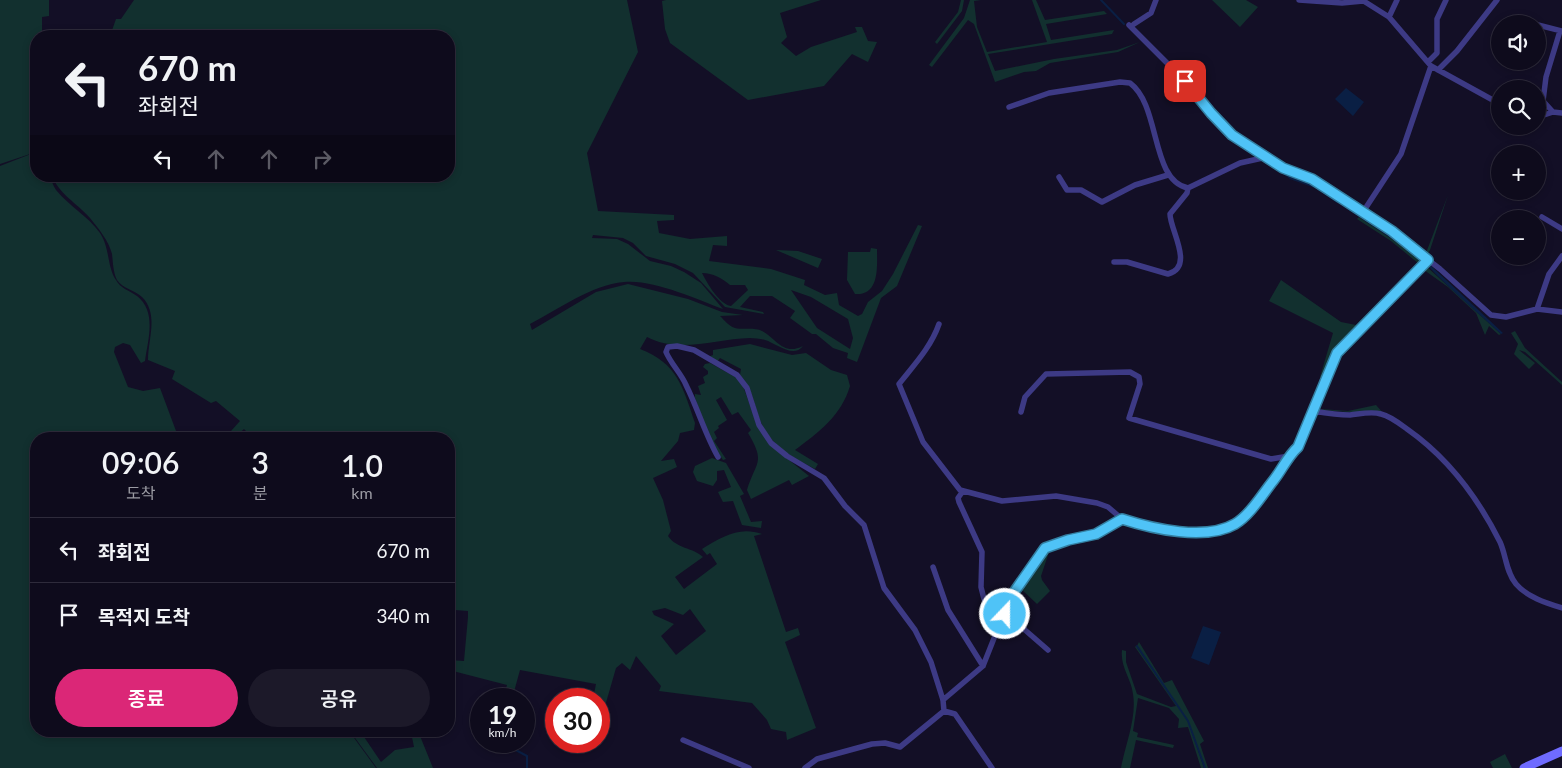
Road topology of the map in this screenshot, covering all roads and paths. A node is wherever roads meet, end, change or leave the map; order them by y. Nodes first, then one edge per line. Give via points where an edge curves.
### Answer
1 (1156, 0) edge
2 (1299, 0) edge
3 (1397, 0) edge
4 (1446, 0) edge
5 (1362, 1) edge
6 (1494, 2) edge
7 (1389, 17) junction
8 (1546, 27) edge
9 (1561, 31) edge
10 (1429, 64) junction
11 (1438, 70) junction
12 (1491, 99) edge
13 (1009, 107) dead end
14 (1553, 112) junction
15 (1562, 113) edge
16 (1546, 114) edge
17 (1268, 157) junction
18 (1168, 175) junction
19 (1059, 178) dead end
20 (1188, 188) junction
21 (1363, 212) junction
22 (1546, 219) edge
23 (1562, 229) edge
24 (1562, 256) edge
25 (1428, 260) junction
26 (1114, 262) dead end
27 (1537, 309) junction
28 (1562, 312) edge
29 (939, 324) dead end
30 (1313, 411) junction
31 (1021, 412) dead end
32 (1289, 456) junction
33 (718, 457) dead end
34 (963, 491) junction
35 (1122, 519) junction
36 (933, 567) dead end
37 (1562, 608) edge
38 (1005, 614) junction
39 (1048, 650) dead end
40 (983, 666) junction
41 (944, 700) junction
42 (944, 711) junction
43 (683, 740) dead end
44 (1562, 751) edge
45 (749, 768) edge
46 (805, 768) edge
47 (992, 768) edge
48 (1524, 768) edge

1 - 17 street via 1151,13 1131,25 1232,135
2 - 5 street via 1342,4
3 - 7 street
4 - 10 street via 1437,19 1437,54
5 - 7 street
6 - 11 street via 1457,51
7 - 10 street
8 - 9 street
9 - 14 street via 1546,77 1543,101
10 - 11 street
10 - 21 street via 1401,154
11 - 12 street
13 - 18 street via 1049,93 1130,83 1144,100
14 - 15 street
14 - 16 street
17 - 20 street via 1240,163
17 - 21 street via 1283,168 1312,179
18 - 19 street via 1135,185 1102,202 1081,190 1067,190
18 - 20 street
20 - 26 street via 1170,214 1181,254 1175,270 1168,274 1127,262
21 - 25 street
22 - 23 street
24 - 27 street via 1549,274
25 - 27 street via 1491,315 1506,317
25 - 30 street via 1340,350
27 - 28 street
29 - 34 street via 899,388 908,401 916,428 928,450
30 - 32 street via 1298,447
30 - 37 street via 1380,413 1426,442 1477,503 1498,539 1506,556 1509,574 1517,586 1532,597
31 - 32 street via 1025,397 1046,374 1130,372 1139,377 1140,384 1128,418 1271,459
32 - 35 street via 1253,506 1241,519 1227,527 1194,534
33 - 41 street via 685,382 669,359 668,347 694,350 736,375 747,388 759,425 772,443 824,478 864,525 884,588 915,630 931,662
34 - 35 street via 1010,501 1044,496 1068,498 1103,505
34 - 38 street via 959,502 982,552 982,596 990,606
35 - 38 street via 1096,534 1045,548 1010,598
36 - 40 street via 948,610
38 - 39 street
38 - 40 street
40 - 41 street
41 - 42 street
42 - 46 street via 900,747 885,742 872,744 817,759
42 - 47 street via 955,714
43 - 45 street
44 - 48 street

